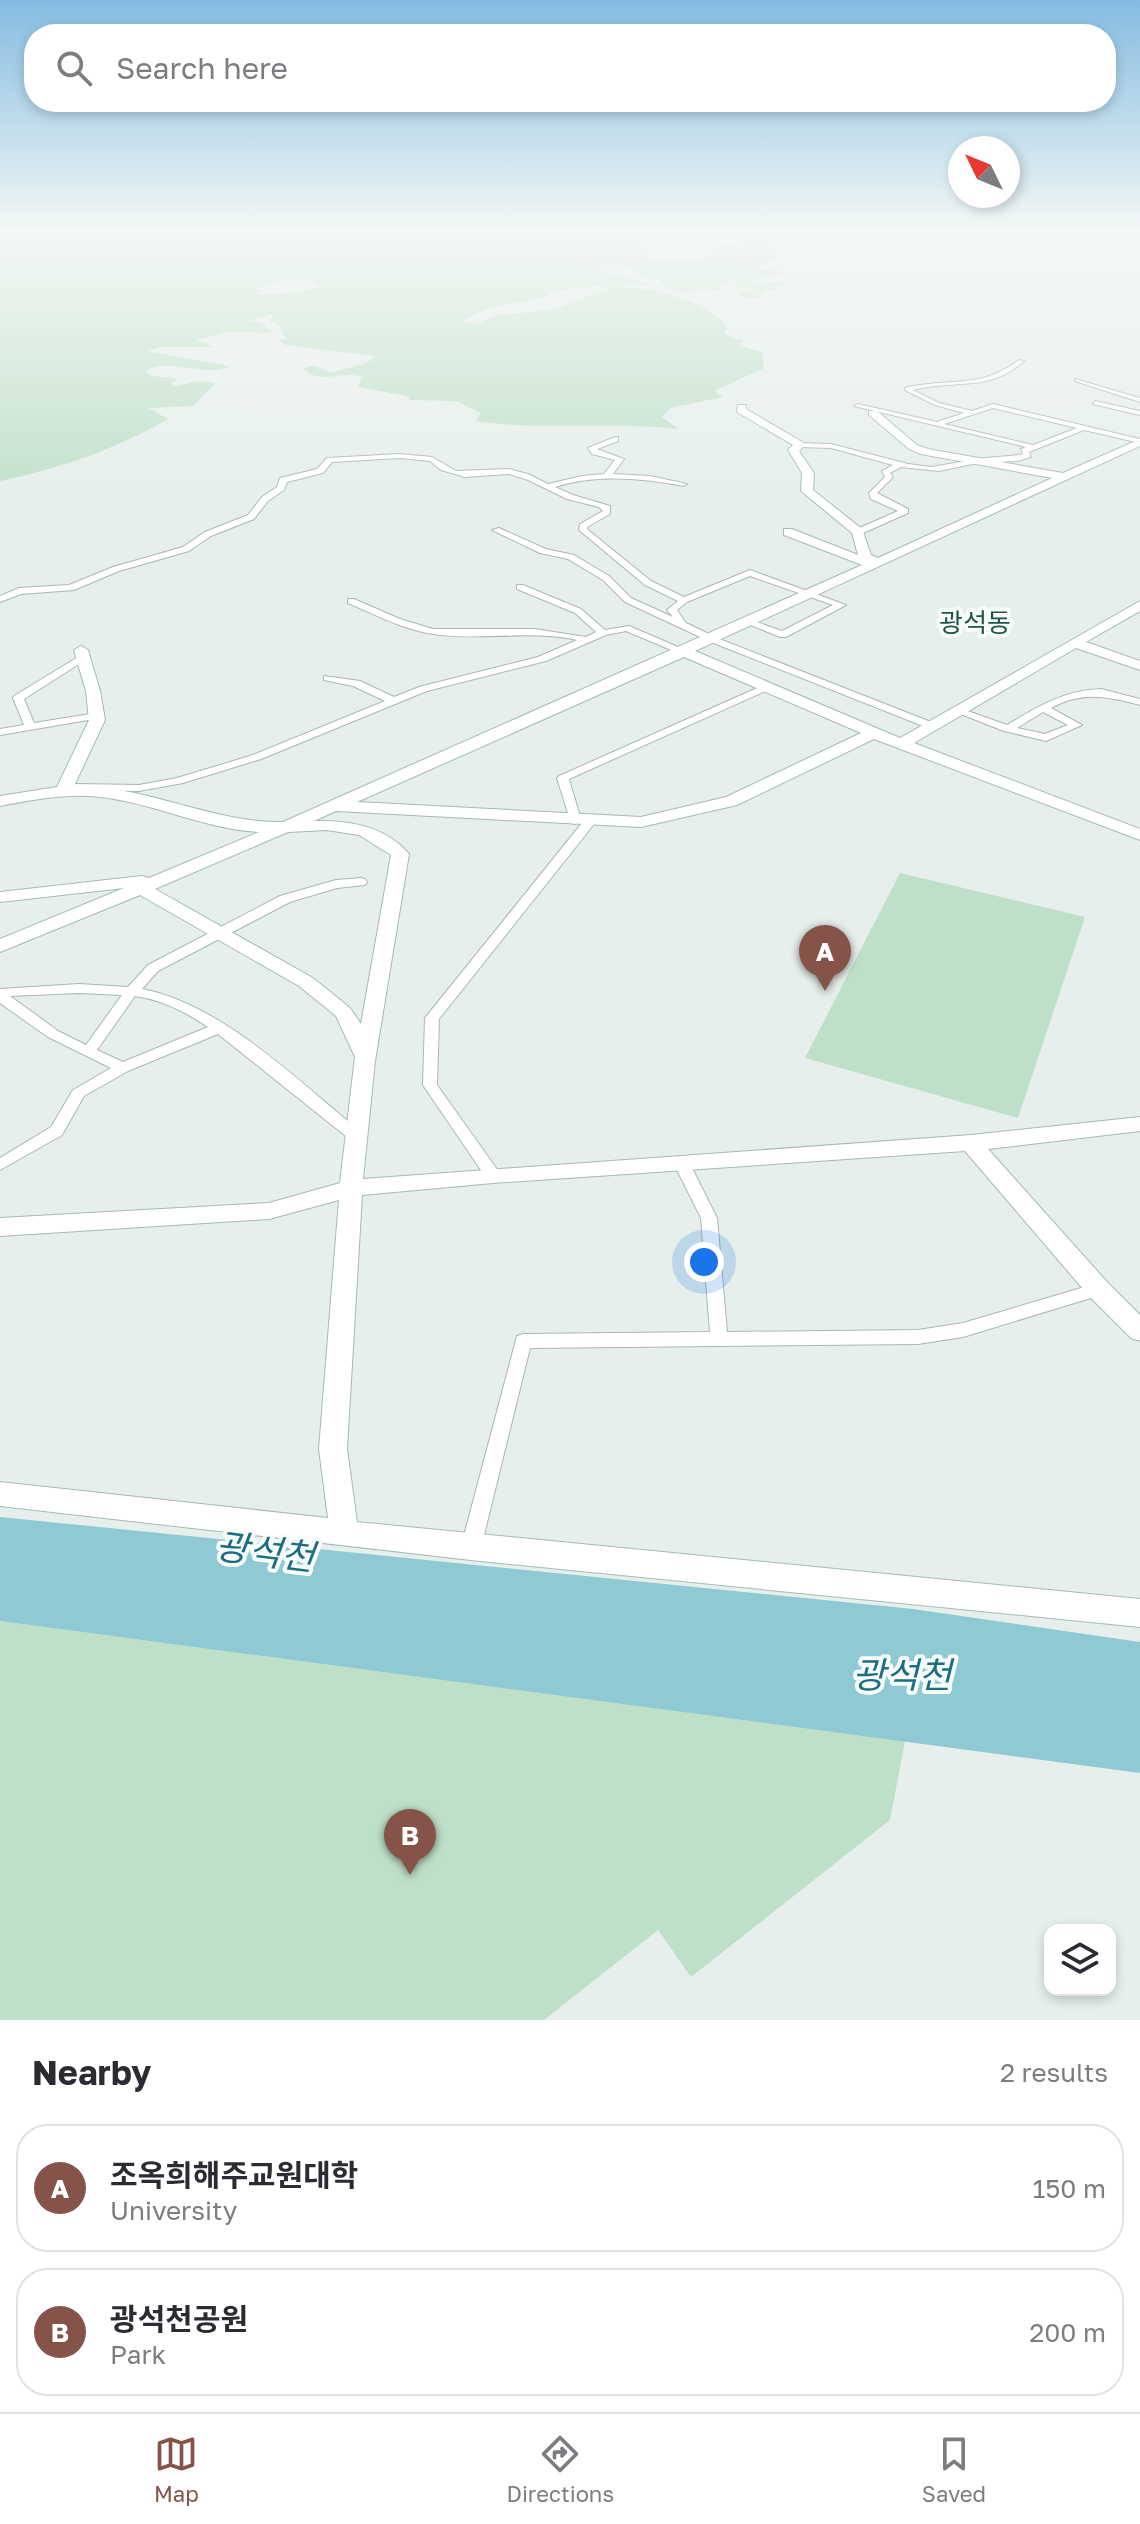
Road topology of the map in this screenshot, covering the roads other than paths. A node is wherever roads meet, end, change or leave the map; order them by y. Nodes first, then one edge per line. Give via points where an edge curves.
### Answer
1 (1021, 361) dead end
2 (1077, 380) dead end
3 (1140, 400) edge
4 (1095, 403) dead end
5 (858, 406) dead end
6 (742, 407) dead end
7 (873, 413) dead end
8 (973, 413) junction
9 (1140, 413) edge
10 (940, 424) junction
11 (1081, 429) junction
12 (615, 439) dead end
13 (1140, 442) edge
14 (800, 445) junction
15 (1034, 447) junction
16 (982, 460) junction
17 (900, 465) junction
18 (606, 477) junction
19 (1064, 477) junction
20 (683, 484) dead end
21 (549, 486) junction
22 (496, 530) dead end
23 (788, 532) dead end
24 (858, 532) junction
25 (876, 565) junction
26 (520, 587) dead end
27 (810, 595) junction
28 (0, 599) edge
29 (684, 600) junction
30 (351, 601) dead end
31 (1140, 605) edge
32 (751, 623) junction
33 (603, 633) junction
34 (717, 639) junction
35 (588, 640) junction
36 (1075, 643) junction
37 (82, 653) joint
38 (687, 653) junction
39 (1140, 666) edge
40 (328, 678) dead end
41 (766, 687) junction
42 (394, 701) junction
43 (1140, 702) edge
44 (1043, 708) junction
45 (958, 711) junction
46 (96, 716) junction
47 (30, 725) junction
48 (932, 726) junction
49 (1008, 729) junction
50 (0, 732) edge
51 (874, 733) junction
52 (901, 744) junction
53 (65, 788) junction
54 (0, 801) edge
55 (333, 806) junction
56 (582, 820) junction
57 (281, 828) junction
58 (1140, 835) edge
59 (165, 879) junction
60 (361, 882) dead end
61 (141, 888) junction
62 (0, 897) edge
63 (218, 935) junction
64 (0, 946) edge
65 (131, 992) junction
66 (0, 994) edge
67 (219, 1028) junction
68 (90, 1050) junction
69 (365, 1061) junction
70 (123, 1068) junction
71 (1140, 1124) edge
72 (357, 1137) junction
73 (971, 1143) junction
74 (681, 1162) junction
75 (0, 1165) edge
76 (493, 1175) junction
77 (351, 1188) junction
78 (0, 1227) edge
79 (1098, 1289) junction
80 (1134, 1319) edge
81 (719, 1338) junction
82 (0, 1494) edge
83 (344, 1533) junction
84 (471, 1547) junction
85 (1140, 1613) edge

1 - 8 street via 1011,371 978,383 907,389
2 - 3 street
4 - 9 street
5 - 10 street
6 - 14 street
7 - 16 street via 913,447
8 - 10 street
8 - 11 street via 993,406
10 - 15 street
11 - 13 street
11 - 15 street
12 - 18 street via 592,448 620,459
13 - 19 street
14 - 17 street via 816,443
14 - 24 street via 793,450 808,473 807,491
15 - 16 street via 1019,459
16 - 17 street via 943,471
16 - 19 street
17 - 24 street via 885,473 889,477 873,493 905,511
18 - 20 street via 635,474
18 - 21 street
19 - 25 street
21 - 28 street via 514,473 455,474 423,457 330,460 320,471 283,480 251,517 186,549 71,588 19,591
21 - 29 street via 607,508 583,530 648,583
22 - 34 street via 571,557 606,578 628,600
23 - 25 street
24 - 25 street via 865,557
25 - 27 street
26 - 33 street via 578,611
27 - 29 street via 750,573
27 - 32 street
27 - 32 street via 841,605 783,635
29 - 34 street via 672,610 678,620
30 - 35 street via 442,633 556,630
31 - 36 street
32 - 34 street
33 - 35 street
33 - 38 street via 626,628
34 - 38 street
34 - 48 street
35 - 42 street via 542,659
36 - 39 street
36 - 45 street
37 - 46 street
37 - 47 street via 18,698
38 - 41 street
38 - 55 street
40 - 42 street via 356,683
41 - 51 street
41 - 56 street via 563,778
42 - 53 street via 257,757 179,781 139,788
43 - 44 street via 1110,691 1065,694
44 - 49 street
44 - 49 street via 1077,725 1046,738
45 - 48 street
45 - 49 street
46 - 47 street
46 - 53 street
47 - 50 street
48 - 52 street
51 - 52 street
51 - 56 street via 731,801 641,822
52 - 58 street
53 - 54 street
53 - 57 street via 103,792 243,826
55 - 56 street
55 - 57 street
56 - 76 street via 432,1018 430,1085
57 - 59 street
57 - 69 street via 356,827 382,836 400,854
59 - 61 street
59 - 62 street
60 - 63 street via 285,899
61 - 63 street
61 - 64 street
63 - 65 street via 153,968
63 - 69 street via 307,983 338,1007 360,1033
65 - 66 street via 92,986
65 - 67 street via 161,996
65 - 68 street
66 - 68 street via 53,1034
67 - 70 street
67 - 72 street
68 - 70 street
69 - 72 street
70 - 75 street via 78,1093 57,1131
71 - 73 street
72 - 77 street
73 - 74 street
73 - 79 street
74 - 76 street
74 - 81 street via 709,1218
76 - 77 street
77 - 78 street via 269,1211
77 - 83 street via 333,1449
79 - 80 street
79 - 81 street via 963,1330 918,1337
81 - 84 street via 523,1341
82 - 83 street
83 - 84 street
84 - 85 street

